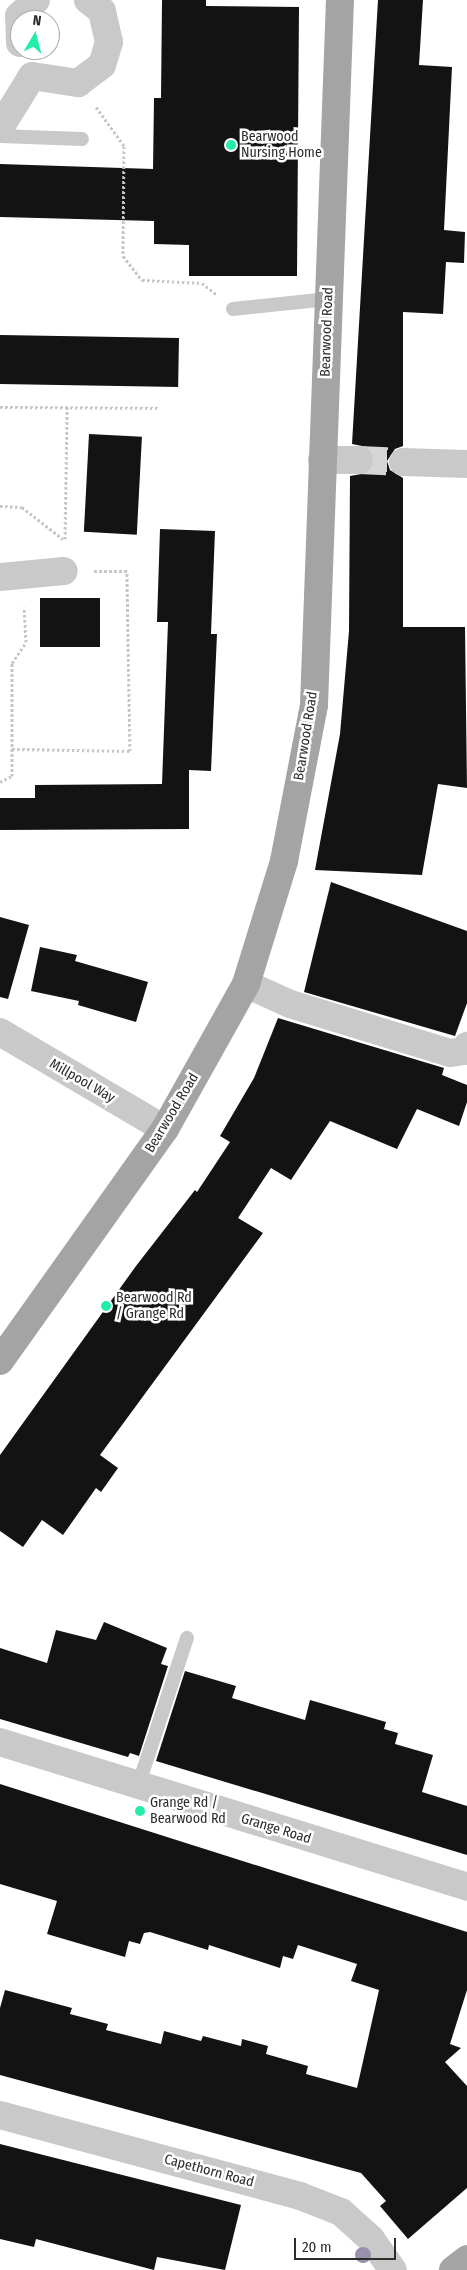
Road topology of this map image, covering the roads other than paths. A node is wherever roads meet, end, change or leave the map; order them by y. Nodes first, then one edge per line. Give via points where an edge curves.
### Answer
1 (36, 0) edge
2 (88, 0) edge
3 (340, 0) edge
4 (25, 10) edge
5 (25, 60) edge
6 (32, 76) junction
7 (0, 128) edge
8 (0, 136) edge
9 (82, 139) dead end
10 (328, 299) junction
11 (233, 309) road end
12 (322, 460) junction
13 (359, 460) tunnel mouth
14 (403, 462) tunnel mouth
15 (467, 464) edge
16 (64, 571) road end
17 (11, 576) edge
18 (246, 984) junction
19 (0, 1032) edge
20 (467, 1046) edge
21 (165, 1128) junction
22 (0, 1361) edge
23 (187, 1638) dead end
24 (0, 1742) edge
25 (138, 1786) junction
26 (467, 1887) edge
27 (0, 2115) edge
28 (467, 2259) edge
29 (393, 2270) edge
30 (453, 2270) edge

1 - 4 street
2 - 6 street via 102,11 109,42 102,65 78,83
3 - 10 main road, Bearwood Road
5 - 6 street
6 - 7 street
8 - 9 lane
10 - 11 lane
10 - 12 main road, Bearwood Road
12 - 13 street
12 - 18 main road, Bearwood Road via 314,705 284,861
14 - 15 street
16 - 17 street
18 - 20 street via 290,1004 450,1053 464,1051
18 - 21 main road, Bearwood Road
19 - 21 street, Millpool Way
21 - 22 main road, Bearwood Road
23 - 25 lane
24 - 25 street, Grange Road
25 - 26 street, Grange Road
27 - 29 street, Capethorn Road via 300,2196 341,2212 371,2239
28 - 30 main road

